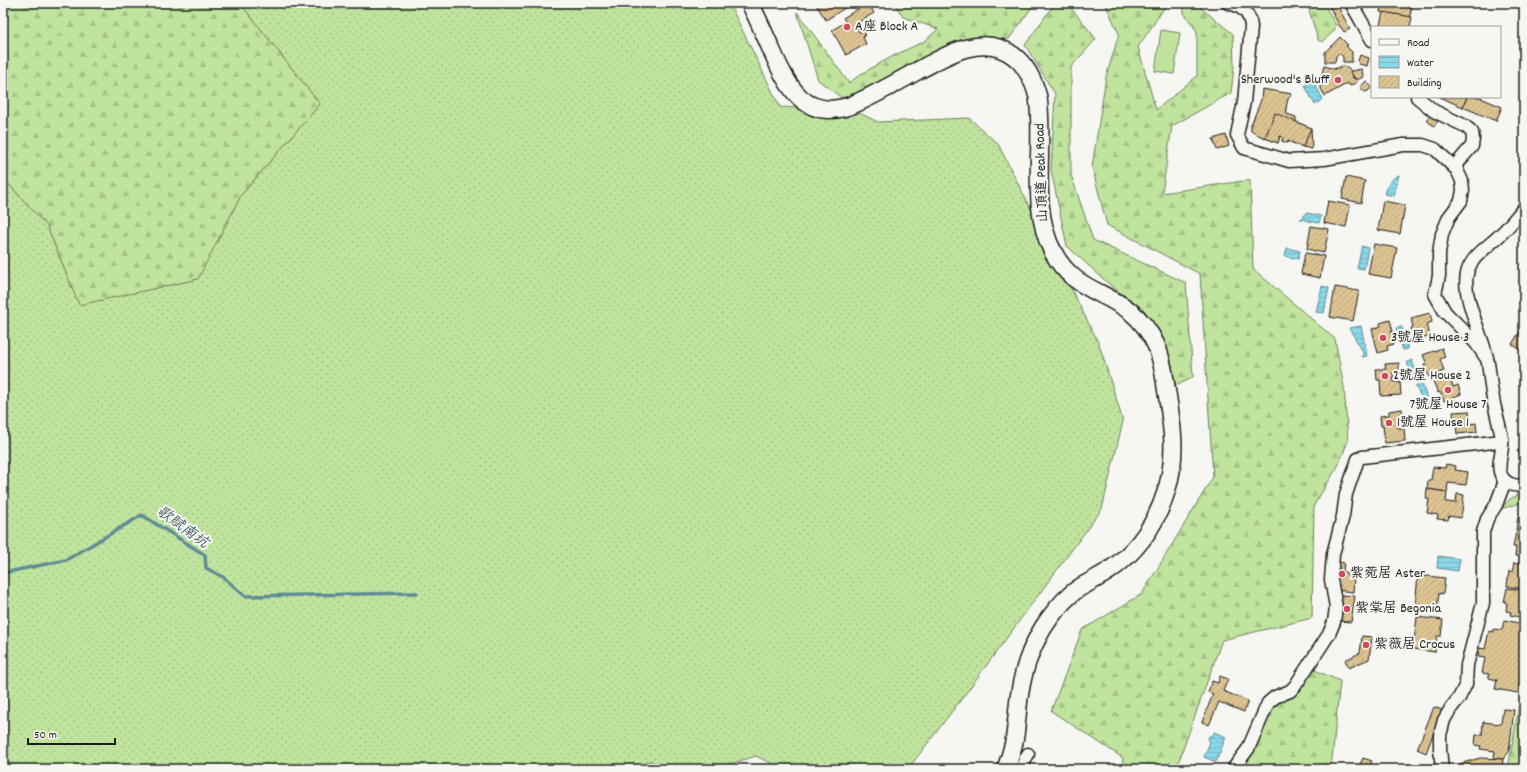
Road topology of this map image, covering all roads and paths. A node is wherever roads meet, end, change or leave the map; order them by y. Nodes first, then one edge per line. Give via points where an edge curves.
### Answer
1 (750, 3) edge
2 (1228, 3) edge
3 (1351, 3) edge
4 (1371, 38) edge
5 (1418, 98) edge
6 (1454, 167) junction
7 (1524, 208) edge
8 (1487, 359) junction
9 (1502, 441) junction
10 (1505, 481) junction
11 (1524, 485) edge
12 (1028, 754) dead end
13 (1006, 769) edge
14 (1021, 769) edge
15 (1233, 769) edge
16 (1442, 769) edge

1 - 13 main road, 山頂道 Peak Road via 790,88 805,102 819,108 837,109 852,105 944,57 967,48 994,47 1014,55 1029,72 1038,97 1041,209 1044,229 1053,252 1076,280 1136,316 1157,347 1163,369 1174,445 1171,474 1163,501 1152,524 1135,549 1111,570 1071,594 1042,630 1030,654 1022,679 1014,742
2 - 6 street via 1244,9 1251,23 1244,102 1237,135 1244,148 1289,161 1324,159 1395,146 1423,145 1435,149
3 - 4 street
5 - 6 street via 1434,111 1472,132 1472,146
6 - 8 street via 1462,181 1463,194 1442,234 1436,298 1445,312 1476,343
7 - 8 street via 1475,258 1467,271 1467,293
8 - 9 street via 1492,398
9 - 10 street via 1499,470
9 - 15 street via 1362,457 1358,460 1346,494 1334,548 1332,585 1336,610 1332,627 1295,686 1266,705 1248,749
10 - 11 street via 1512,485
10 - 16 street via 1483,532 1483,603 1466,684 1444,720 1440,735
12 - 14 street

